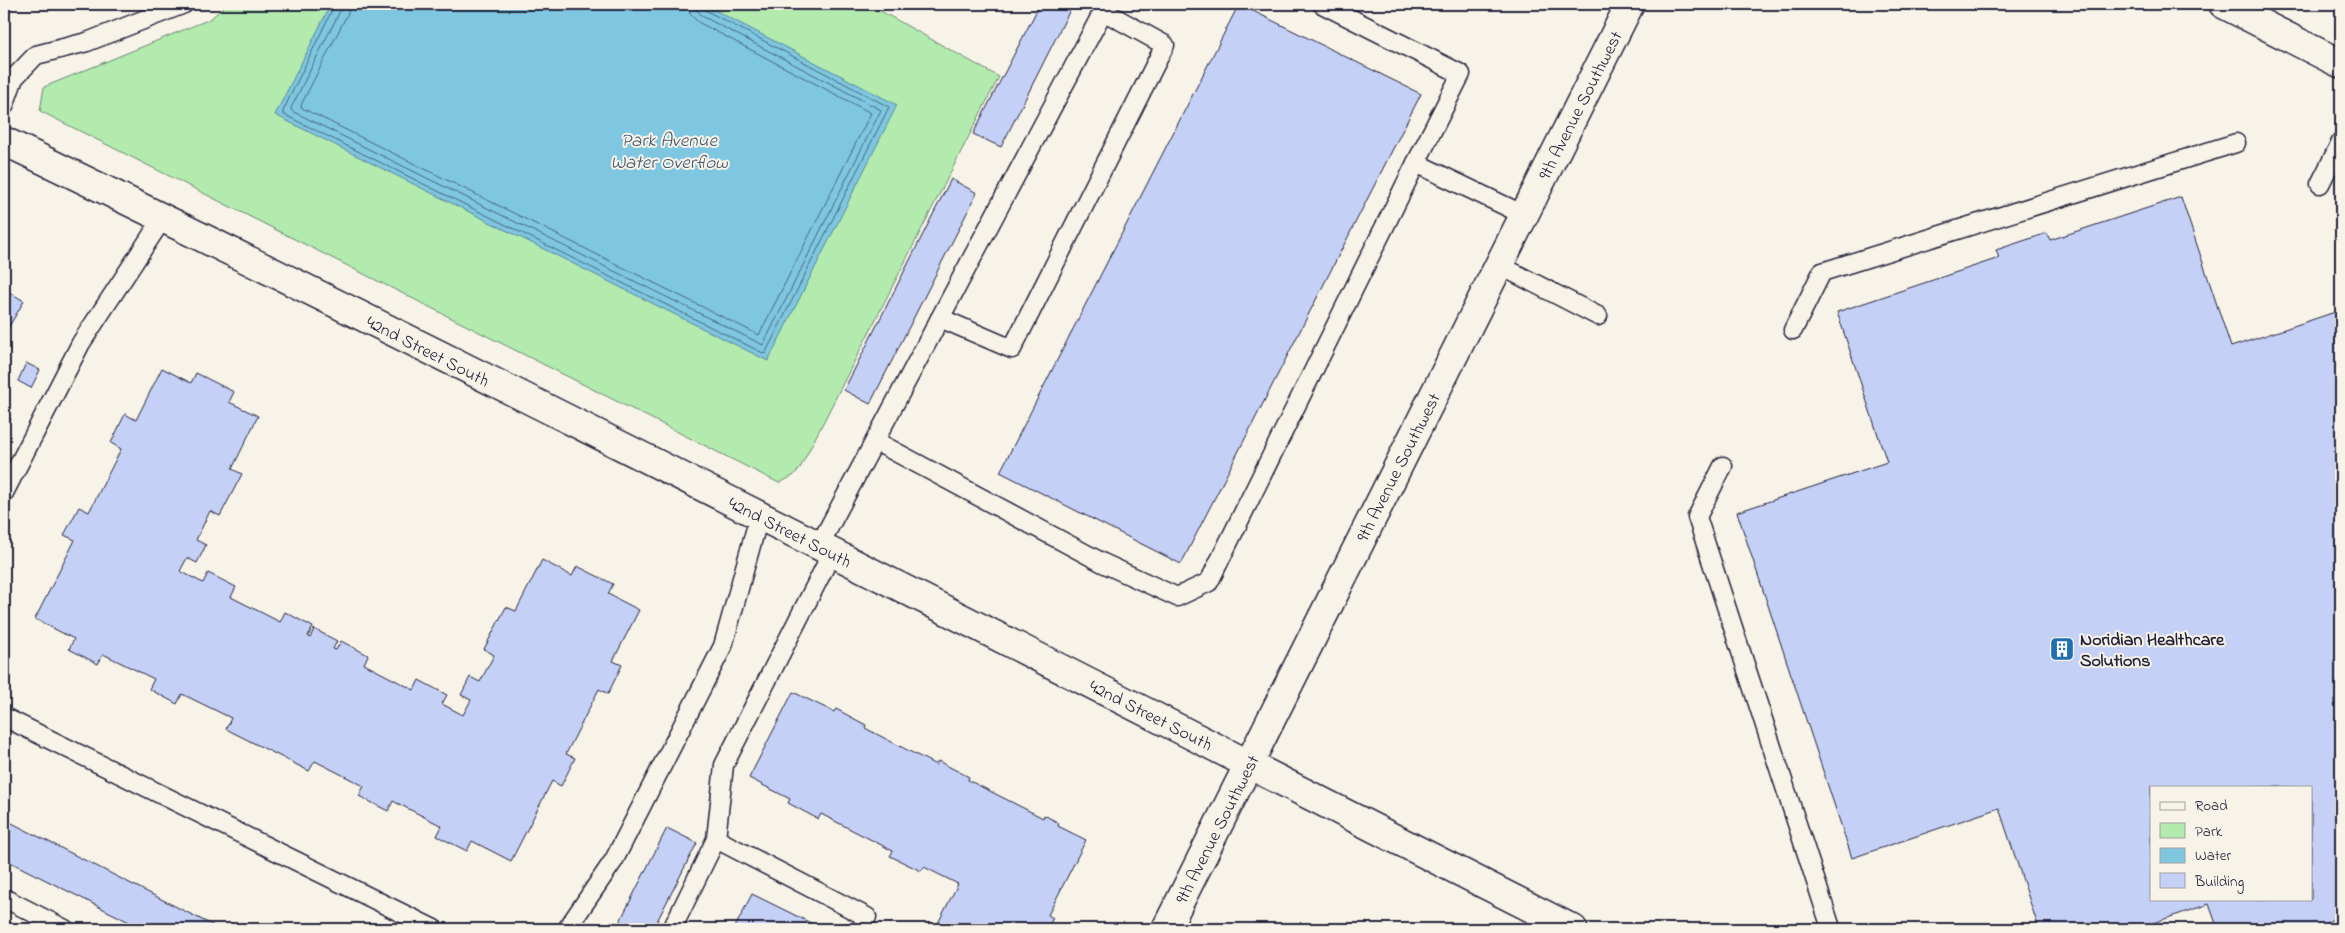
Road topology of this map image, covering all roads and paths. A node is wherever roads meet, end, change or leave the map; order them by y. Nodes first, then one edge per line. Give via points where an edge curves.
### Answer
1 (184, 4) edge
2 (1322, 4) edge
3 (1630, 4) edge
4 (2223, 4) edge
5 (1105, 7) edge
6 (2341, 64) edge
7 (4, 106) edge
8 (4, 141) edge
9 (2341, 142) edge
10 (2236, 143) dead end
11 (1416, 163) junction
12 (2320, 184) dead end
13 (1524, 216) junction
14 (163, 218) junction
15 (1499, 265) junction
16 (1598, 316) dead end
17 (940, 318) junction
18 (1793, 330) dead end
19 (875, 440) junction
20 (1724, 466) dead end
21 (4, 493) edge
22 (759, 517) junction
23 (825, 550) junction
24 (4, 717) edge
25 (1249, 765) junction
26 (716, 839) junction
27 (4, 898) edge
28 (1831, 928) dead end
29 (65, 929) edge
30 (434, 929) edge
31 (567, 929) edge
32 (672, 929) edge
33 (861, 929) edge
34 (1166, 929) edge
35 (1573, 929) edge

1 - 7 lane via 87,42 36,55 14,78
2 - 11 lane via 1461,74
3 - 13 main road, 9th Avenue Southwest
4 - 6 main road
5 - 17 lane
5 - 17 lane via 1165,45 1012,349
8 - 14 main road, 42nd Street South
9 - 12 lane
10 - 18 lane via 1822,272
11 - 13 lane
11 - 19 lane via 1209,582 1177,597 1103,562
13 - 15 main road, 9th Avenue Southwest
14 - 21 lane via 81,343
14 - 22 main road, 42nd Street South
15 - 16 lane
15 - 25 main road, 9th Avenue Southwest
17 - 19 lane
19 - 23 lane
20 - 28 lane via 1698,517
22 - 23 main road, 42nd Street South
22 - 31 lane via 724,646 614,860
23 - 25 main road, 42nd Street South
23 - 26 lane via 724,765
24 - 30 lane
25 - 34 main road, 9th Avenue Southwest
25 - 35 main road, 42nd Street South
26 - 32 lane
26 - 33 lane via 867,917
27 - 29 lane

